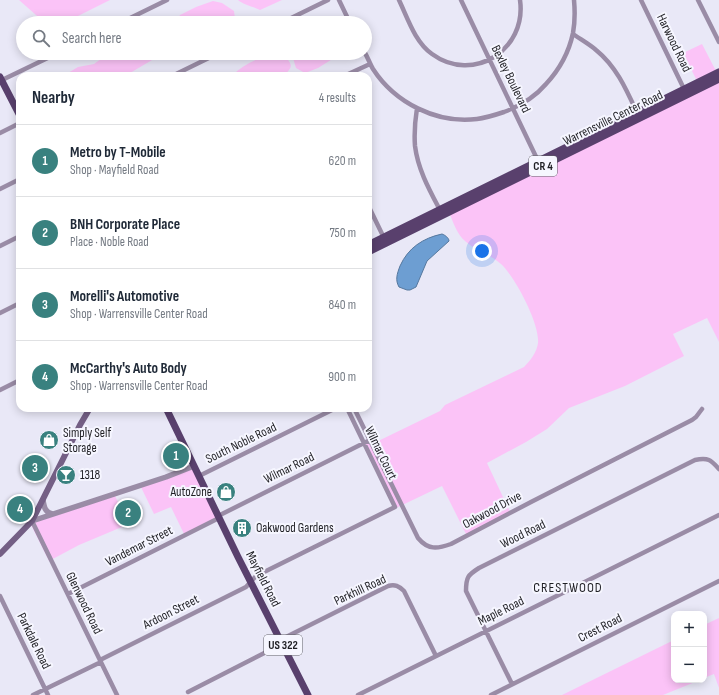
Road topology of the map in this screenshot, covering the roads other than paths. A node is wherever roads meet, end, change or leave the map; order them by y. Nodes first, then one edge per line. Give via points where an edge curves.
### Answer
1 (167, 0) edge
2 (328, 0) edge
3 (339, 0) edge
4 (399, 0) edge
5 (461, 0) edge
6 (520, 0) edge
7 (574, 0) edge
8 (642, 0) edge
9 (698, 0) edge
10 (134, 16) edge
11 (295, 16) edge
12 (347, 16) edge
13 (573, 34) junction
14 (719, 42) edge
15 (43, 60) edge
16 (205, 60) edge
17 (368, 60) edge
18 (489, 60) junction
19 (370, 64) junction
20 (18, 72) edge
21 (180, 72) edge
22 (353, 72) edge
23 (719, 72) edge
24 (16, 73) edge
25 (719, 79) edge
26 (1, 80) edge
27 (686, 92) junction
28 (16, 108) edge
29 (417, 108) junction
30 (513, 108) junction
31 (638, 115) junction
32 (16, 125) edge
33 (0, 133) edge
34 (540, 164) junction
35 (16, 181) edge
36 (0, 189) edge
37 (441, 212) junction
38 (372, 213) edge
39 (16, 238) edge
40 (385, 240) junction
41 (372, 244) edge
42 (0, 246) edge
43 (372, 249) edge
44 (16, 305) edge
45 (0, 312) edge
46 (16, 382) edge
47 (0, 390) edge
48 (702, 410) dead end
49 (88, 412) edge
50 (168, 412) edge
51 (328, 412) edge
52 (349, 412) edge
53 (356, 412) edge
54 (370, 440) junction
55 (364, 443) junction
56 (194, 466) junction
57 (719, 469) edge
58 (199, 476) junction
59 (43, 500) junction
60 (395, 507) joint
61 (52, 514) junction
62 (719, 515) edge
63 (219, 517) junction
64 (32, 521) junction
65 (0, 554) edge
66 (719, 581) edge
67 (251, 582) junction
68 (68, 594) junction
69 (0, 596) edge
70 (486, 631) junction
71 (281, 642) junction
72 (436, 656) junction
73 (100, 661) junction
74 (512, 684) junction
75 (45, 689) junction
76 (188, 692) dead end
77 (33, 695) edge
78 (48, 695) edge
79 (117, 695) edge
80 (308, 695) edge
81 (358, 695) edge
82 (491, 695) edge

1 - 10 street
2 - 11 street
3 - 12 street
4 - 18 street via 418,39 432,54 450,63 462,65
5 - 18 street, Bexley Boulevard
6 - 18 street via 520,19 515,35 504,49
7 - 13 street
8 - 27 street, Harwood Road
9 - 14 street
13 - 30 street via 562,62 553,76 528,100
13 - 31 street via 606,59 621,79
15 - 20 street
16 - 21 street
17 - 19 street
18 - 30 street, Bexley Boulevard
19 - 22 street
19 - 29 street via 385,84
23 - 27 main road, Warrensville Center Road / CR 4
24 - 26 street
25 - 27 main road, Warrensville Center Road / CR 4
26 - 28 main road
27 - 31 main road, Warrensville Center Road / CR 4
29 - 30 street via 462,120 488,117
29 - 37 street via 417,154 423,174
30 - 34 street, Bexley Boulevard
31 - 34 main road, Warrensville Center Road / CR 4
32 - 33 street
34 - 37 main road, Warrensville Center Road / CR 4
35 - 36 street
37 - 40 main road, Warrensville Center Road / CR 4
38 - 40 street
39 - 42 street
40 - 41 main road, Warrensville Center Road / CR 4
40 - 43 main road, Warrensville Center Road / CR 4
44 - 45 street
46 - 47 street
48 - 54 street, Oakwood Drive via 692,420 451,544 438,548 426,546 418,538
49 - 59 main road
50 - 56 main road, Mayfield Road / US 322
51 - 58 street, South Noble Road
52 - 55 street, Wilmar Court
53 - 54 street, Oakwood Drive
54 - 55 street, Wilmar Road
55 - 60 street, Wilmar Court
55 - 63 street, Wilmar Road
56 - 58 main road, Mayfield Road / US 322
56 - 61 street
57 - 70 street, Wood Road via 712,461 704,458 695,460 469,574 466,591
58 - 63 main road, Mayfield Road / US 322
59 - 61 street via 45,510
59 - 64 main road
60 - 67 street, Ardoon Street via 256,576
61 - 64 street
62 - 70 street, Maple Road
63 - 67 main road, Mayfield Road / US 322
63 - 68 street, Vandemar Street
64 - 65 main road
64 - 68 street, Glenwood Road
66 - 74 street, Crest Road
67 - 71 main road, Mayfield Road / US 322
67 - 73 street, Ardoon Street via 246,587
68 - 73 street, Glenwood Road
69 - 75 street, Parkdale Road
70 - 72 street, Maple Road
70 - 74 street, Wood Road
71 - 72 street, Parkhill Road via 388,586 397,585 404,591
71 - 76 street
71 - 80 main road, Mayfield Road / US 322
72 - 81 street, Maple Road
73 - 75 street, Ardoon Street
73 - 79 street, Glenwood Road
74 - 82 street, Crest Road
75 - 77 street, Ardoon Street
75 - 78 street, Parkdale Road

